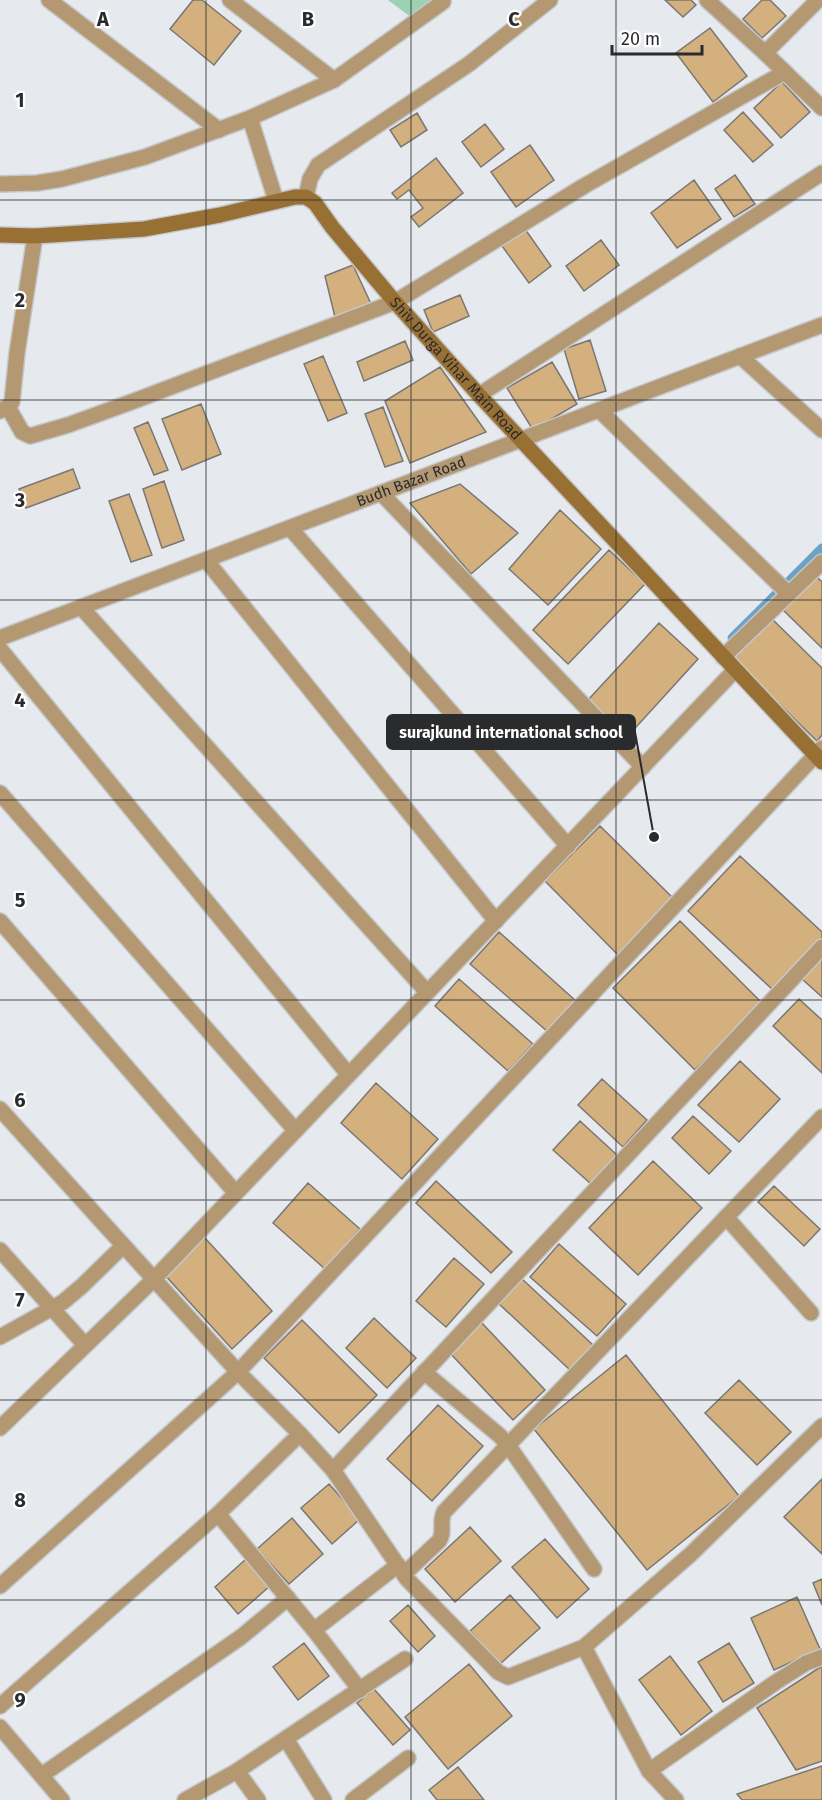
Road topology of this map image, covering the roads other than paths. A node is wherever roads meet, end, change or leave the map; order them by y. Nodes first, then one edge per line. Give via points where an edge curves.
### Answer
1 (49, 0) edge
2 (230, 0) edge
3 (550, 0) edge
4 (707, 0) edge
5 (818, 0) edge
6 (443, 2) dead end
7 (765, 53) junction
8 (785, 72) junction
9 (334, 80) junction
10 (822, 108) edge
11 (250, 118) junction
12 (219, 130) junction
13 (822, 173) edge
14 (0, 184) edge
15 (306, 197) junction
16 (276, 201) junction
17 (0, 235) edge
18 (35, 236) junction
19 (395, 302) junction
20 (822, 325) edge
21 (740, 356) junction
22 (479, 395) junction
23 (4, 409) edge
24 (599, 410) junction
25 (822, 430) edge
26 (521, 439) junction
27 (381, 493) junction
28 (290, 528) junction
29 (206, 560) junction
30 (822, 562) edge
31 (788, 593) junction
32 (81, 607) junction
33 (0, 638) edge
34 (0, 649) edge
35 (723, 657) junction
36 (735, 670) junction
37 (820, 756) edge
38 (644, 767) junction
39 (0, 793) edge
40 (568, 846) junction
41 (0, 921) edge
42 (496, 921) junction
43 (822, 947) edge
44 (427, 992) junction
45 (348, 1074) junction
46 (0, 1109) edge
47 (822, 1117) edge
48 (295, 1130) junction
49 (235, 1192) junction
50 (726, 1217) junction
51 (123, 1246) junction
52 (0, 1250) edge
53 (153, 1280) junction
54 (52, 1307) junction
55 (811, 1313) dead end
56 (0, 1337) edge
57 (85, 1345) junction
58 (238, 1372) junction
59 (424, 1372) junction
60 (822, 1426) edge
61 (0, 1428) edge
62 (300, 1434) junction
63 (508, 1445) junction
64 (333, 1470) junction
65 (218, 1514) junction
66 (594, 1569) dead end
67 (401, 1570) junction
68 (0, 1586) edge
69 (288, 1598) junction
70 (314, 1630) junction
71 (584, 1647) junction
72 (822, 1657) edge
73 (405, 1659) dead end
74 (360, 1690) junction
75 (0, 1706) edge
76 (0, 1727) edge
77 (286, 1739) junction
78 (408, 1758) dead end
79 (237, 1771) junction
80 (649, 1771) junction
81 (42, 1775) junction
82 (62, 1800) edge
83 (185, 1800) edge
84 (258, 1800) edge
85 (324, 1800) edge
86 (353, 1800) edge
87 (676, 1800) edge

1 - 12 street
2 - 9 street
3 - 15 street via 469,64 318,165
4 - 7 street
5 - 7 street
6 - 9 street
7 - 8 street
8 - 10 street
8 - 19 street via 584,186
9 - 11 street
11 - 12 street
11 - 16 street
12 - 14 street via 145,157 62,179
13 - 22 street
15 - 16 street
15 - 19 street, Shiv Durga Vihar Main Road
16 - 18 street via 144,229
17 - 18 street
18 - 23 street via 13,397
19 - 22 street, Shiv Durga Vihar Main Road
19 - 23 street via 134,402 30,436 21,432
20 - 21 street, Budh Bazar Road
21 - 24 street, Budh Bazar Road
21 - 25 street
22 - 26 street, Shiv Durga Vihar Main Road
24 - 26 street, Budh Bazar Road
24 - 31 street
26 - 27 street, Budh Bazar Road
26 - 35 street, Shiv Durga Vihar Main Road
27 - 28 street, Budh Bazar Road
27 - 38 street
28 - 29 street, Budh Bazar Road
28 - 40 street
29 - 32 street, Budh Bazar Road
29 - 42 street
30 - 31 street
31 - 35 street
32 - 33 street, Budh Bazar Road
32 - 44 street
34 - 45 street
35 - 36 street, Shiv Durga Vihar Main Road
36 - 37 street, Shiv Durga Vihar Main Road
36 - 38 street
37 - 58 street
38 - 40 street
39 - 48 street
40 - 42 street
41 - 49 street
42 - 44 street
43 - 59 street
44 - 45 street
45 - 48 street
46 - 51 street
47 - 50 street
48 - 49 street
49 - 53 street
50 - 55 street
50 - 63 street
51 - 53 street
51 - 54 street via 82,1286
52 - 54 street
53 - 57 street
53 - 58 street
54 - 56 street
54 - 57 street
57 - 61 street
58 - 62 street
58 - 68 street
59 - 63 street
59 - 64 street
60 - 71 street via 691,1554
62 - 64 street
62 - 65 street
63 - 66 street
63 - 67 street via 444,1512 439,1541
64 - 67 street
65 - 69 street
65 - 75 street
67 - 70 street
67 - 71 street via 502,1675 513,1677
69 - 70 street
69 - 81 street via 241,1637
70 - 74 street
71 - 80 street
72 - 80 street via 776,1682
73 - 74 street
74 - 77 street
76 - 81 street
77 - 79 street
77 - 85 street
78 - 86 street
79 - 83 street
79 - 84 street
80 - 87 street
81 - 82 street

